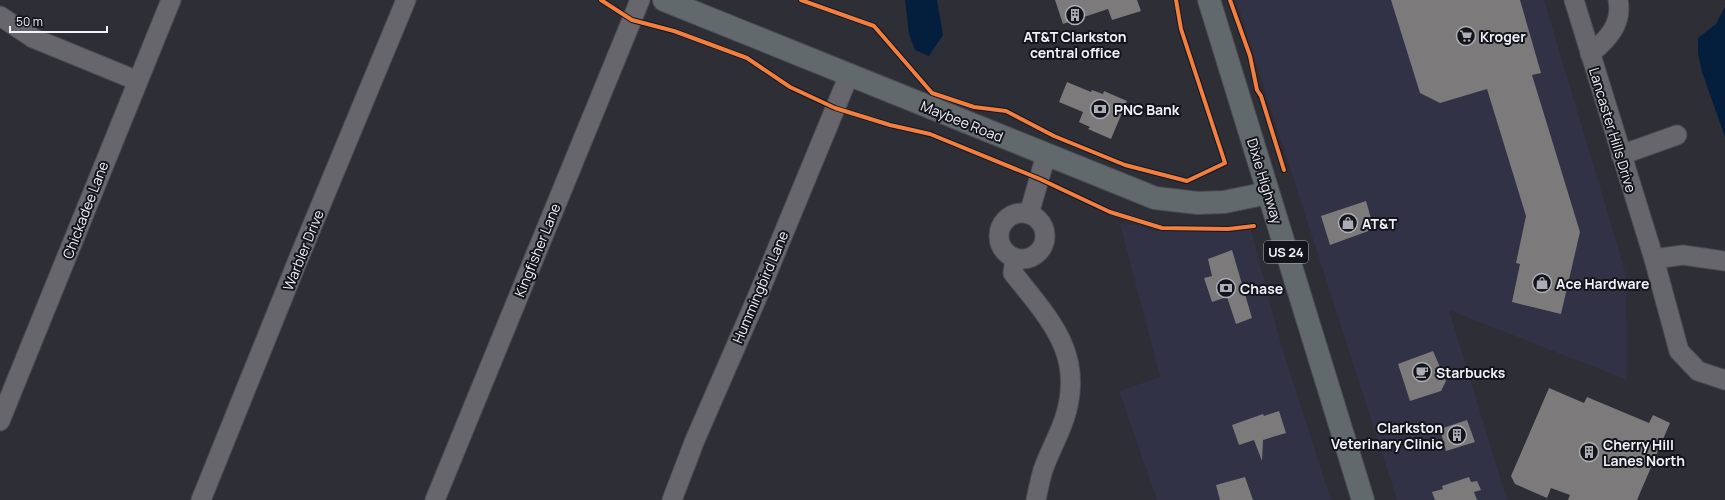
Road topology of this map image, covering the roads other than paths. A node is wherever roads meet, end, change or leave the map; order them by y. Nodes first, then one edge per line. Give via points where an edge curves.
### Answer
1 (171, 0) edge
2 (406, 0) edge
3 (640, 0) edge
4 (664, 0) edge
5 (1209, 0) edge
6 (1574, 0) edge
7 (1618, 0) edge
8 (0, 16) edge
9 (1590, 54) junction
10 (849, 75) junction
11 (138, 81) junction
12 (1677, 135) dead end
13 (1046, 155) junction
14 (1621, 155) junction
15 (1268, 193) junction
16 (1029, 214) junction
17 (1015, 258) junction
18 (1654, 259) junction
19 (1725, 261) edge
20 (1725, 380) edge
21 (0, 421) edge
22 (201, 500) edge
23 (436, 500) edge
24 (672, 500) edge
25 (1036, 500) edge
26 (1363, 500) edge

1 - 11 street, Chickadee Lane
2 - 22 street, Warbler Drive
3 - 23 street, Kingfisher Lane
4 - 10 main road, Maybee Road
5 - 15 main road, Dixie Highway / US 24
6 - 9 street, Lancaster Hills Drive
7 - 9 street via 1619,16 1615,28 1606,41
8 - 11 street via 33,38
9 - 14 street, Lancaster Hills Drive
10 - 13 main road, Maybee Road
10 - 24 street, Hummingbird Lane
11 - 21 street, Chickadee Lane
12 - 14 street
13 - 15 main road, Maybee Road via 1155,198 1198,203 1224,202
13 - 16 street
14 - 18 street, Lancaster Hills Drive
15 - 26 main road, Dixie Highway / US 24
16 - 17 street via 1042,225 1044,243 1040,251 1032,256 1024,259
16 - 17 street via 1011,215 1000,229 1001,247
17 - 25 street via 1013,273 1053,325 1067,352 1071,377 1069,402 1064,420 1043,470
18 - 19 street via 1683,255
18 - 20 street, Lancaster Hills Drive via 1679,351 1698,371

